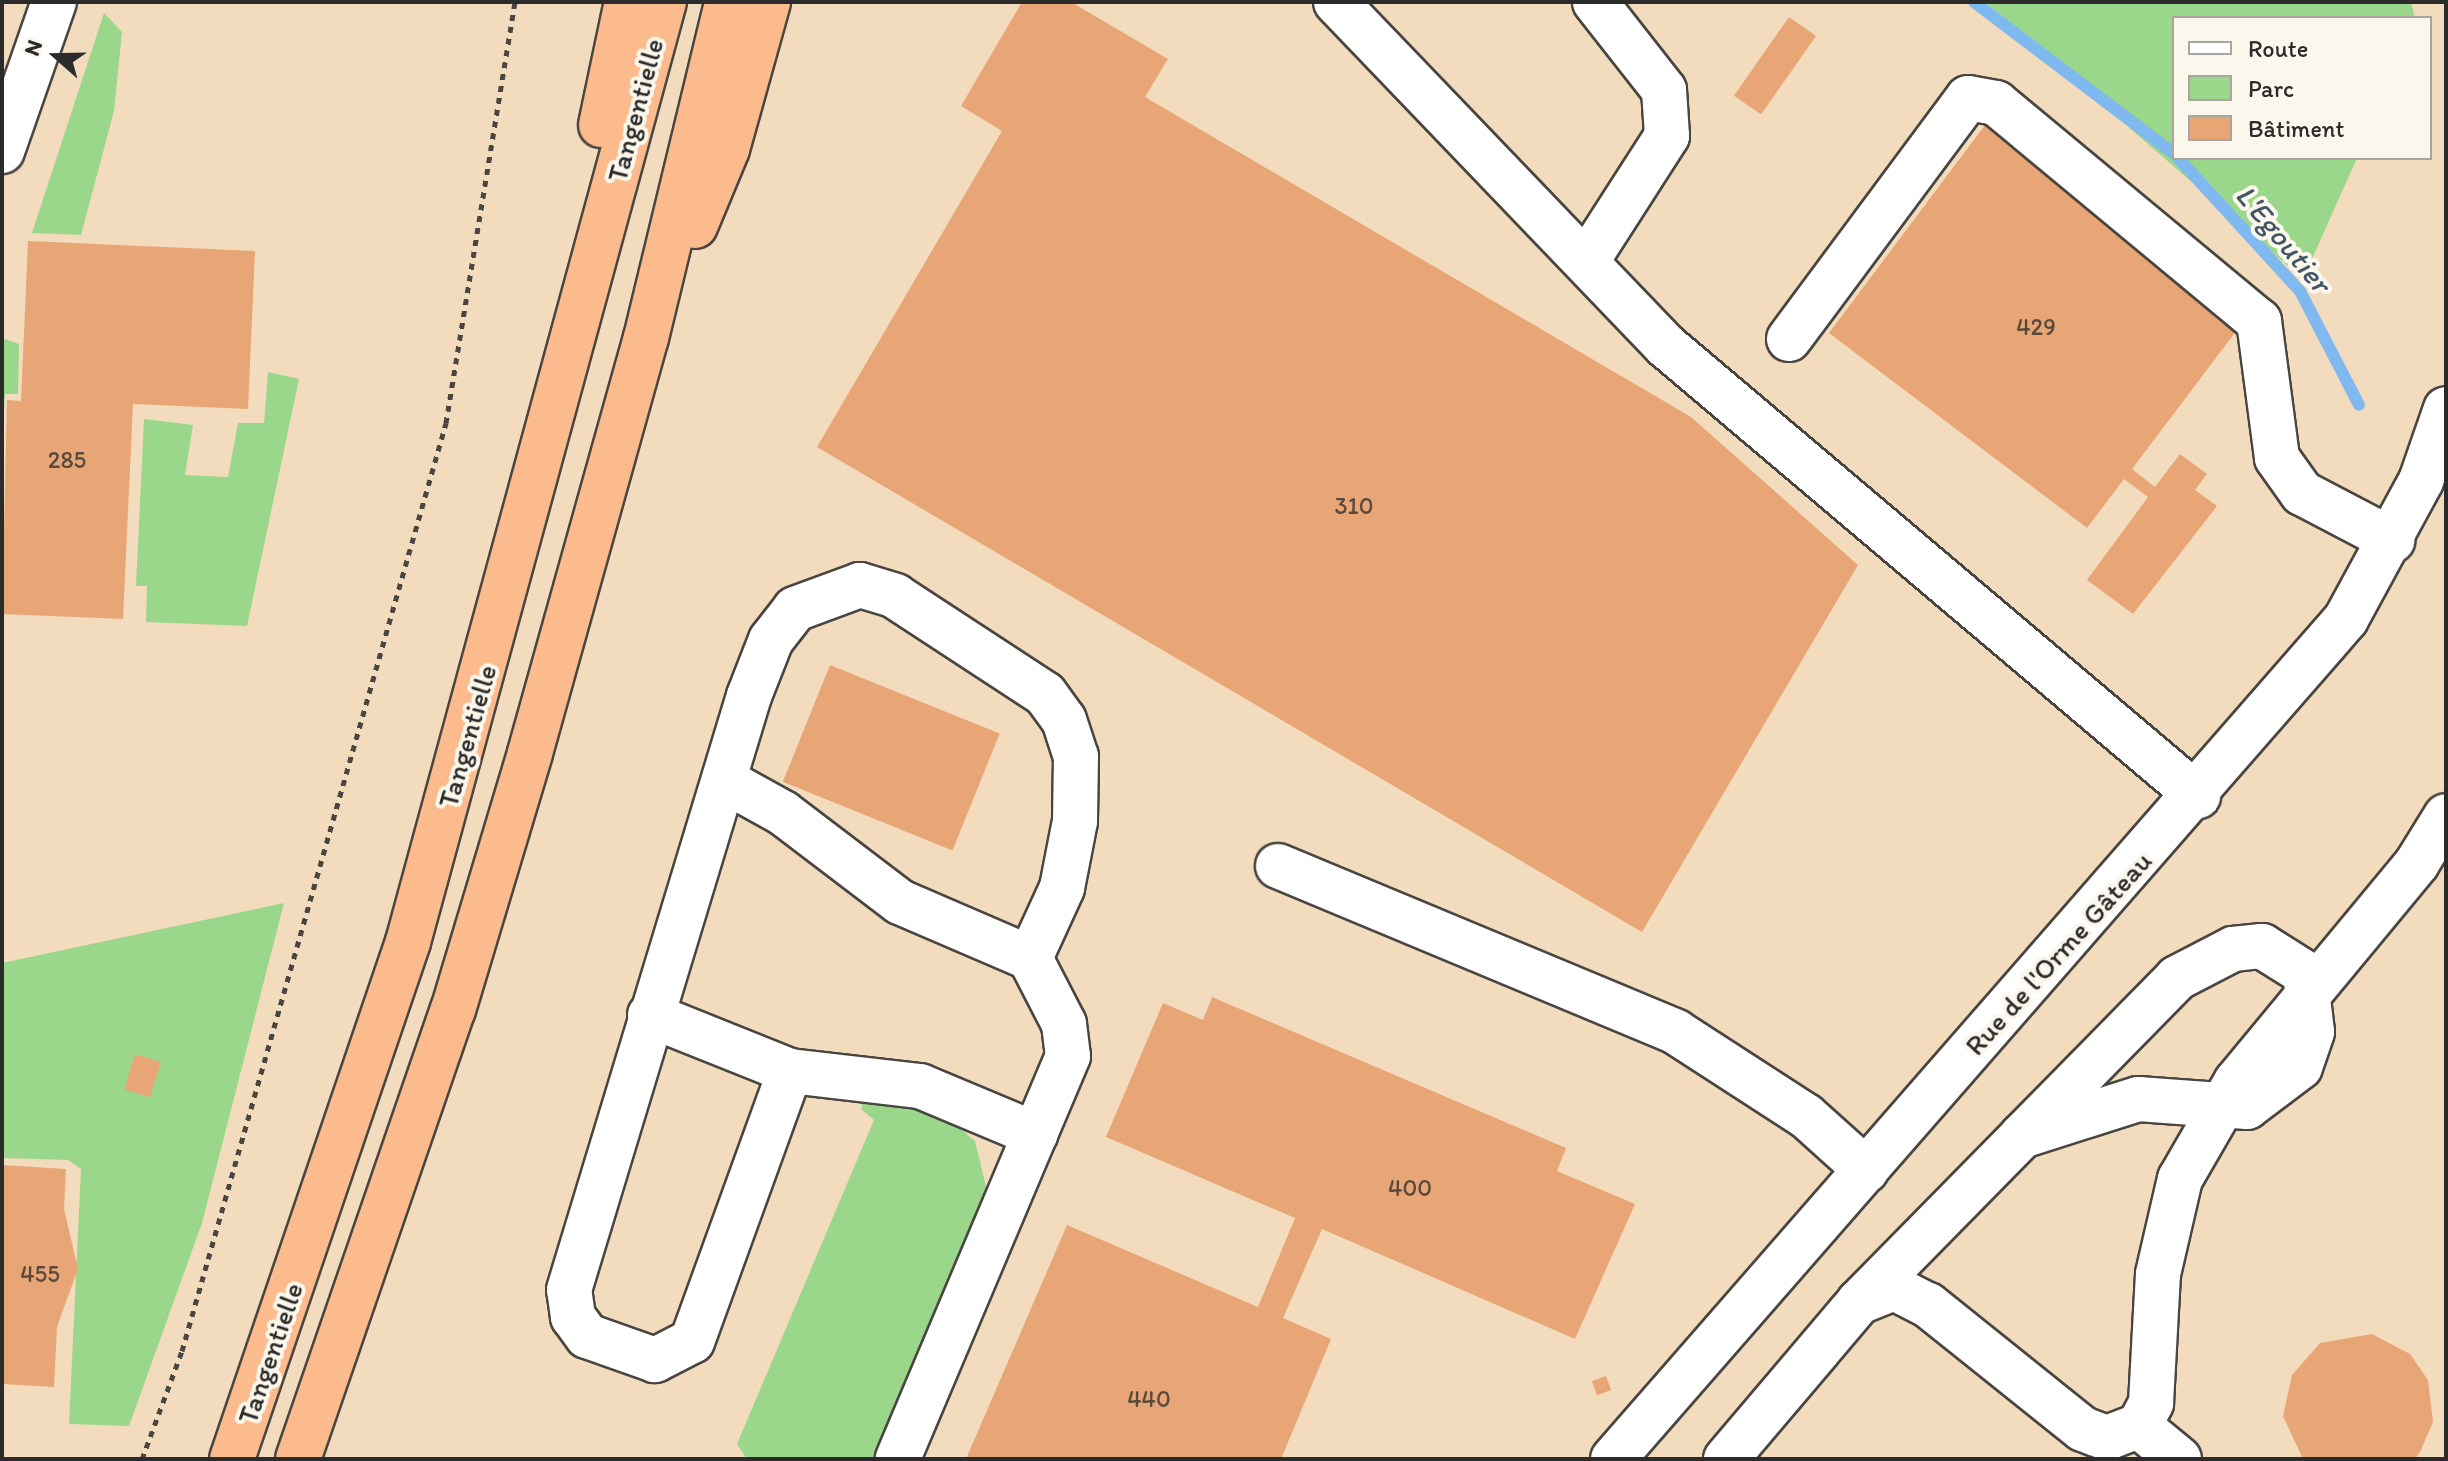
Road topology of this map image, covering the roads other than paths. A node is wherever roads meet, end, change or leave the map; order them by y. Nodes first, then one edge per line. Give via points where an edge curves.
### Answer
1 (54, 2) edge
2 (627, 2) edge
3 (664, 2) edge
4 (727, 2) edge
5 (768, 2) edge
6 (1336, 2) edge
7 (1595, 2) edge
8 (2, 151) edge
9 (1586, 262) junction
10 (646, 338) junction
11 (1789, 339) dead end
12 (2446, 409) edge
13 (2392, 540) junction
14 (481, 689) junction
15 (727, 782) junction
16 (2198, 796) junction
17 (2446, 816) edge
18 (2446, 862) edge
19 (1278, 866) dead end
20 (2397, 888) junction
21 (1030, 958) junction
22 (2311, 990) junction
23 (650, 1015) junction
24 (790, 1071) junction
25 (2220, 1105) junction
26 (1035, 1134) junction
27 (2022, 1136) junction
28 (1866, 1170) junction
29 (1859, 1302) junction
30 (2139, 1426) junction
31 (232, 1459) edge
32 (298, 1459) edge
33 (898, 1459) edge
34 (1613, 1459) edge
35 (1726, 1459) edge
36 (2179, 1459) edge

1 - 8 street
2 - 14 highway via 537,383
3 - 14 highway, Tangentielle
4 - 10 highway
5 - 10 highway via 727,149
6 - 9 street
7 - 9 street via 1664,90 1667,136
9 - 16 street via 1666,346
10 - 32 highway via 453,1010
11 - 13 street via 1968,98 1996,103 2259,321 2277,458 2302,493
12 - 13 street, Rue de l'Orme Gâteau
13 - 16 street, Rue de l'Orme Gâteau via 2346,619
14 - 31 highway, Tangentielle via 408,942
15 - 21 street via 783,813 900,902
15 - 21 street via 765,654 795,609 860,585 895,596 1045,694 1064,720 1076,756 1075,821 1062,888
15 - 23 street
16 - 28 street, Rue de l'Orme Gâteau
17 - 20 street
18 - 20 street
19 - 28 street via 1676,1032 1806,1116
20 - 22 street
21 - 26 street via 1064,1024 1068,1056
22 - 25 street
22 - 27 street via 2290,958 2262,946 2233,949 2177,978
23 - 24 street
23 - 24 street via 569,1290 587,1336 655,1360 692,1341
24 - 26 street via 920,1086
25 - 27 street via 2138,1099
25 - 30 street via 2180,1179 2165,1226 2151,1403
26 - 33 street
27 - 29 street
28 - 34 street, Rue de l'Orme Gâteau
29 - 30 street via 1894,1288 1928,1305 2083,1429 2107,1438
29 - 35 street
30 - 36 street

